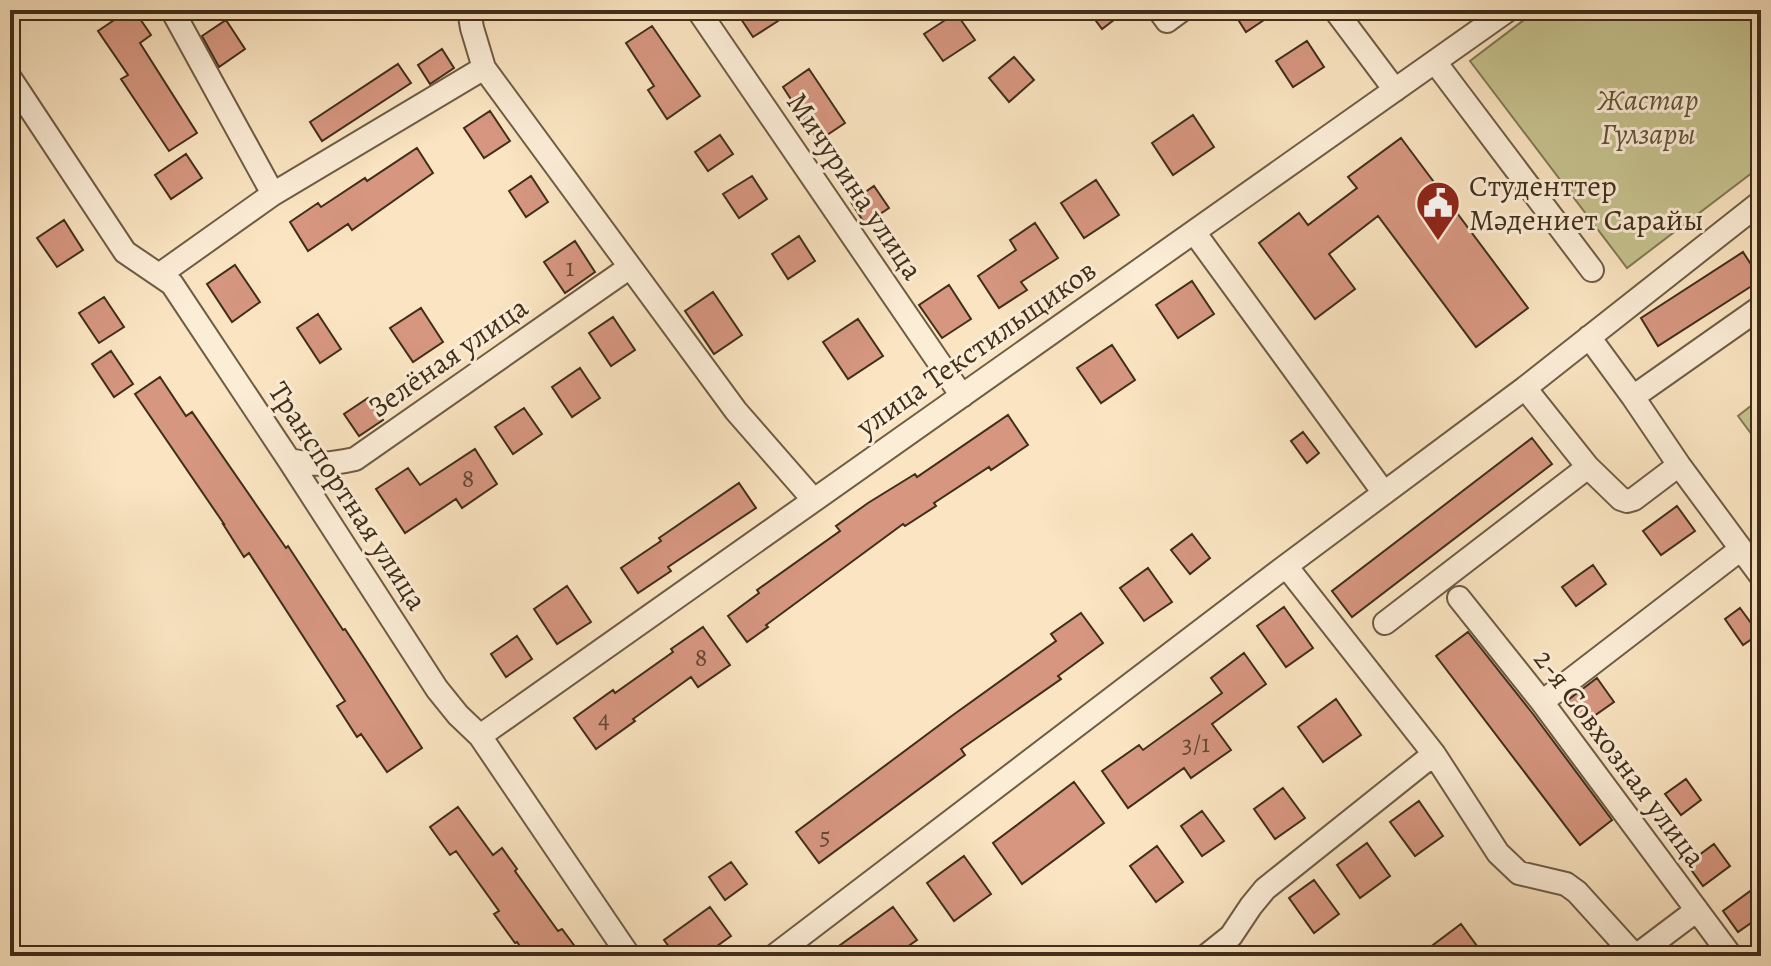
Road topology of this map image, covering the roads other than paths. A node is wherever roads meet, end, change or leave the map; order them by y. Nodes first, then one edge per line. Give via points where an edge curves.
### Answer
1 (172, 10) edge
2 (469, 10) edge
3 (698, 10) edge
4 (1159, 10) edge
5 (1182, 10) edge
6 (1335, 10) edge
7 (1508, 10) edge
8 (1435, 62) junction
9 (484, 68) junction
10 (10, 78) edge
11 (1395, 90) junction
12 (273, 194) junction
13 (1758, 211) edge
14 (1194, 232) junction
15 (630, 267) junction
16 (1592, 270) dead end
17 (159, 275) junction
18 (1761, 307) edge
19 (1589, 337) junction
20 (1525, 388) junction
21 (962, 396) junction
22 (1633, 397) junction
23 (289, 460) junction
24 (1679, 465) junction
25 (1588, 467) junction
26 (1384, 493) junction
27 (812, 498) junction
28 (1741, 549) junction
29 (1286, 566) junction
30 (1761, 576) edge
31 (1459, 598) dead end
32 (1385, 623) dead end
33 (1542, 702) junction
34 (480, 736) junction
35 (1434, 754) junction
36 (1697, 910) junction
37 (629, 956) edge
38 (774, 956) edge
39 (1206, 956) edge
40 (1635, 956) edge
41 (1731, 956) edge

1 - 12 street
2 - 9 street
3 - 21 street, Мичурина улица
4 - 5 street via 1167,21
6 - 11 street
7 - 8 street, улица Текстильщиков
8 - 11 street, улица Текстильщиков
8 - 16 street
9 - 12 street
9 - 15 street
10 - 17 street, Транспортная улица via 125,252
11 - 14 street, улица Текстильщиков
12 - 17 street
13 - 19 street
14 - 21 street, улица Текстильщиков
14 - 26 street
15 - 23 street, Зелёная улица via 355,459 326,465
15 - 27 street via 736,411
17 - 23 street, Транспортная улица via 172,284
18 - 22 street
19 - 20 street
19 - 22 street
20 - 25 street
20 - 26 street
21 - 27 street, улица Текстильщиков
22 - 24 street
23 - 34 street, Транспортная улица via 437,689
24 - 25 street via 1627,501
24 - 28 street
25 - 32 street
26 - 29 street
27 - 34 street, улица Текстильщиков
28 - 30 street
28 - 33 street
29 - 35 street
29 - 38 street
31 - 33 street, 2-я Совхозная улица
33 - 36 street, 2-я Совхозная улица
34 - 37 street, Транспортная улица
35 - 39 street via 1265,889 1231,936
35 - 40 street via 1498,853 1519,873 1566,884 1577,892
36 - 40 street
36 - 41 street, 2-я Совхозная улица

